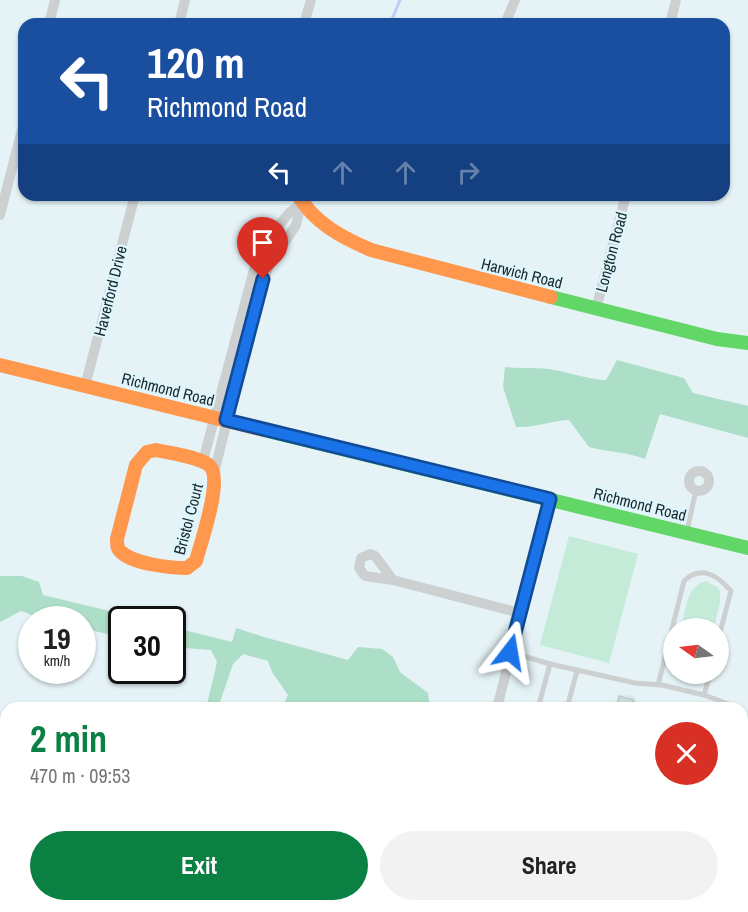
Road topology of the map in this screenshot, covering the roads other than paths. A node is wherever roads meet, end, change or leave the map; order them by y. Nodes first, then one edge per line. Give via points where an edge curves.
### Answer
1 (55, 0) edge
2 (185, 0) edge
3 (310, 0) edge
4 (515, 0) edge
5 (676, 0) edge
6 (50, 18) edge
7 (180, 18) edge
8 (306, 18) edge
9 (508, 18) edge
10 (672, 18) edge
11 (18, 145) edge
12 (133, 201) edge
13 (303, 201) edge
14 (307, 201) edge
15 (624, 201) edge
16 (0, 215) edge
17 (596, 309) junction
18 (748, 342) edge
19 (0, 365) edge
20 (85, 386) junction
21 (220, 419) junction
22 (203, 461) junction
23 (214, 473) junction
24 (696, 490) dead end
25 (550, 499) junction
26 (686, 532) junction
27 (748, 548) edge
28 (393, 580) dead end
29 (520, 614) junction
30 (675, 618) edge
31 (724, 618) edge
32 (510, 652) junction
33 (550, 664) junction
34 (663, 665) edge
35 (577, 671) junction
36 (707, 684) edge
37 (658, 685) junction
38 (704, 695) junction
39 (498, 702) edge
40 (540, 702) edge
41 (569, 702) edge
42 (724, 702) edge

1 - 6 street
2 - 7 street
3 - 8 street
4 - 9 street
5 - 10 street
11 - 16 street
12 - 20 street, Haverford Drive
13 - 21 street via 296,225 274,257 260,289
14 - 17 street, Harwich Road via 338,235 382,254
15 - 17 street, Longton Road
17 - 18 street, Harwich Road via 717,339
19 - 20 street, Richmond Road
20 - 21 street, Richmond Road
21 - 22 street, Bristol Court
21 - 23 street
21 - 25 street, Richmond Road
22 - 23 street, Bristol Court
22 - 23 street, Bristol Court via 156,450 142,455 117,539 120,551 178,568 192,567 214,489
24 - 26 lane
25 - 26 street, Richmond Road
25 - 29 street
26 - 27 street, Richmond Road
28 - 29 street
29 - 32 street
30 - 31 lane via 684,581 709,574 731,591
32 - 33 lane
32 - 39 street
33 - 35 lane
33 - 40 lane
34 - 37 lane
35 - 37 lane
35 - 41 lane
36 - 38 lane
37 - 38 lane
38 - 42 lane

